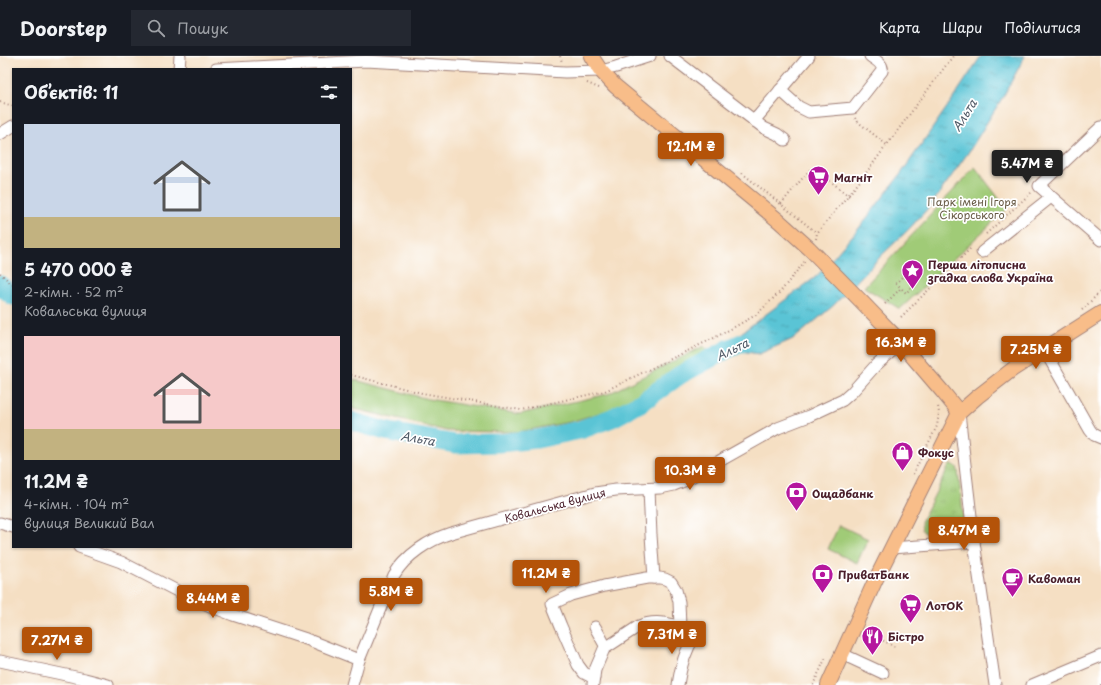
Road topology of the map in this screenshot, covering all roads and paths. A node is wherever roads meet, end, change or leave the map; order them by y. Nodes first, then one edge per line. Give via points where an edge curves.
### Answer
1 (180, 56) edge
2 (591, 56) edge
3 (650, 56) edge
4 (670, 56) edge
5 (809, 56) edge
6 (870, 56) edge
7 (953, 56) edge
8 (366, 59) edge
9 (179, 68) edge
10 (231, 68) edge
11 (601, 71) junction
12 (780, 90) junction
13 (0, 102) edge
14 (12, 106) edge
15 (853, 108) junction
16 (754, 121) junction
17 (12, 127) edge
18 (1101, 127) edge
19 (0, 134) edge
20 (785, 140) dead end
21 (887, 145) junction
22 (1039, 186) junction
23 (849, 196) junction
24 (1051, 197) junction
25 (781, 204) dead end
26 (818, 233) dead end
27 (983, 237) dead end
28 (1101, 240) edge
29 (978, 249) joint
30 (813, 258) junction
31 (0, 273) edge
32 (12, 284) edge
33 (901, 288) junction
34 (885, 304) dead end
35 (1101, 313) edge
36 (901, 317) dead end
37 (901, 343) junction
38 (1044, 349) junction
39 (352, 375) edge
40 (937, 404) dead end
41 (958, 413) junction
42 (1101, 438) edge
43 (912, 478) dead end
44 (649, 489) junction
45 (0, 523) edge
46 (12, 527) edge
47 (974, 542) junction
48 (82, 548) edge
49 (891, 548) junction
50 (654, 578) junction
51 (680, 626) junction
52 (595, 627) dead end
53 (869, 633) dead end
54 (895, 646) dead end
55 (606, 647) junction
56 (835, 652) junction
57 (1101, 656) edge
58 (359, 660) junction
59 (0, 661) edge
60 (883, 673) dead end
61 (593, 682) edge
62 (108, 685) edge
63 (352, 685) edge
64 (678, 685) edge
65 (813, 685) edge
66 (828, 685) edge
67 (995, 685) edge
68 (1032, 685) edge

1 - 9 street
2 - 11 main road
3 - 11 street
4 - 16 street
5 - 12 street
6 - 15 street via 882,66 882,72
7 - 21 path
8 - 10 street
8 - 11 street via 565,72
11 - 30 main road via 628,98 779,221
12 - 15 street via 809,112
12 - 16 street
13 - 14 path
15 - 21 path via 854,117 858,122
16 - 20 street
17 - 19 street
18 - 22 street
21 - 23 path
22 - 24 street
22 - 27 path
23 - 25 path via 813,169
23 - 26 path
24 - 28 street
24 - 29 street
29 - 36 path
30 - 37 main road via 861,301
30 - 39 path via 756,315 605,391 521,410 422,393
31 - 32 path
33 - 33 path via 906,293 916,283 906,273 896,283
33 - 34 path
35 - 38 main road
37 - 41 main road via 942,390
37 - 44 street, Ковальська вулиця via 843,400 778,428 684,481
38 - 41 main road via 1002,376
38 - 42 street via 1090,430
40 - 43 path via 939,414 936,426
41 - 47 street
41 - 49 main road
44 - 50 street
44 - 58 street, Ковальська вулиця via 595,493 451,533 432,541 399,567
45 - 46 street
47 - 49 street
47 - 67 street
48 - 58 street via 121,562 183,594 233,615
49 - 56 main road
50 - 51 street via 665,579 674,586 678,595
50 - 61 street via 586,591 552,604 578,665
51 - 55 street via 661,622 645,624
51 - 64 street via 696,634 683,659
52 - 55 street
53 - 54 path
55 - 61 street via 596,667
56 - 60 street
56 - 65 path
56 - 66 main road
57 - 68 street
58 - 63 street, Ковальська вулиця
59 - 62 street

